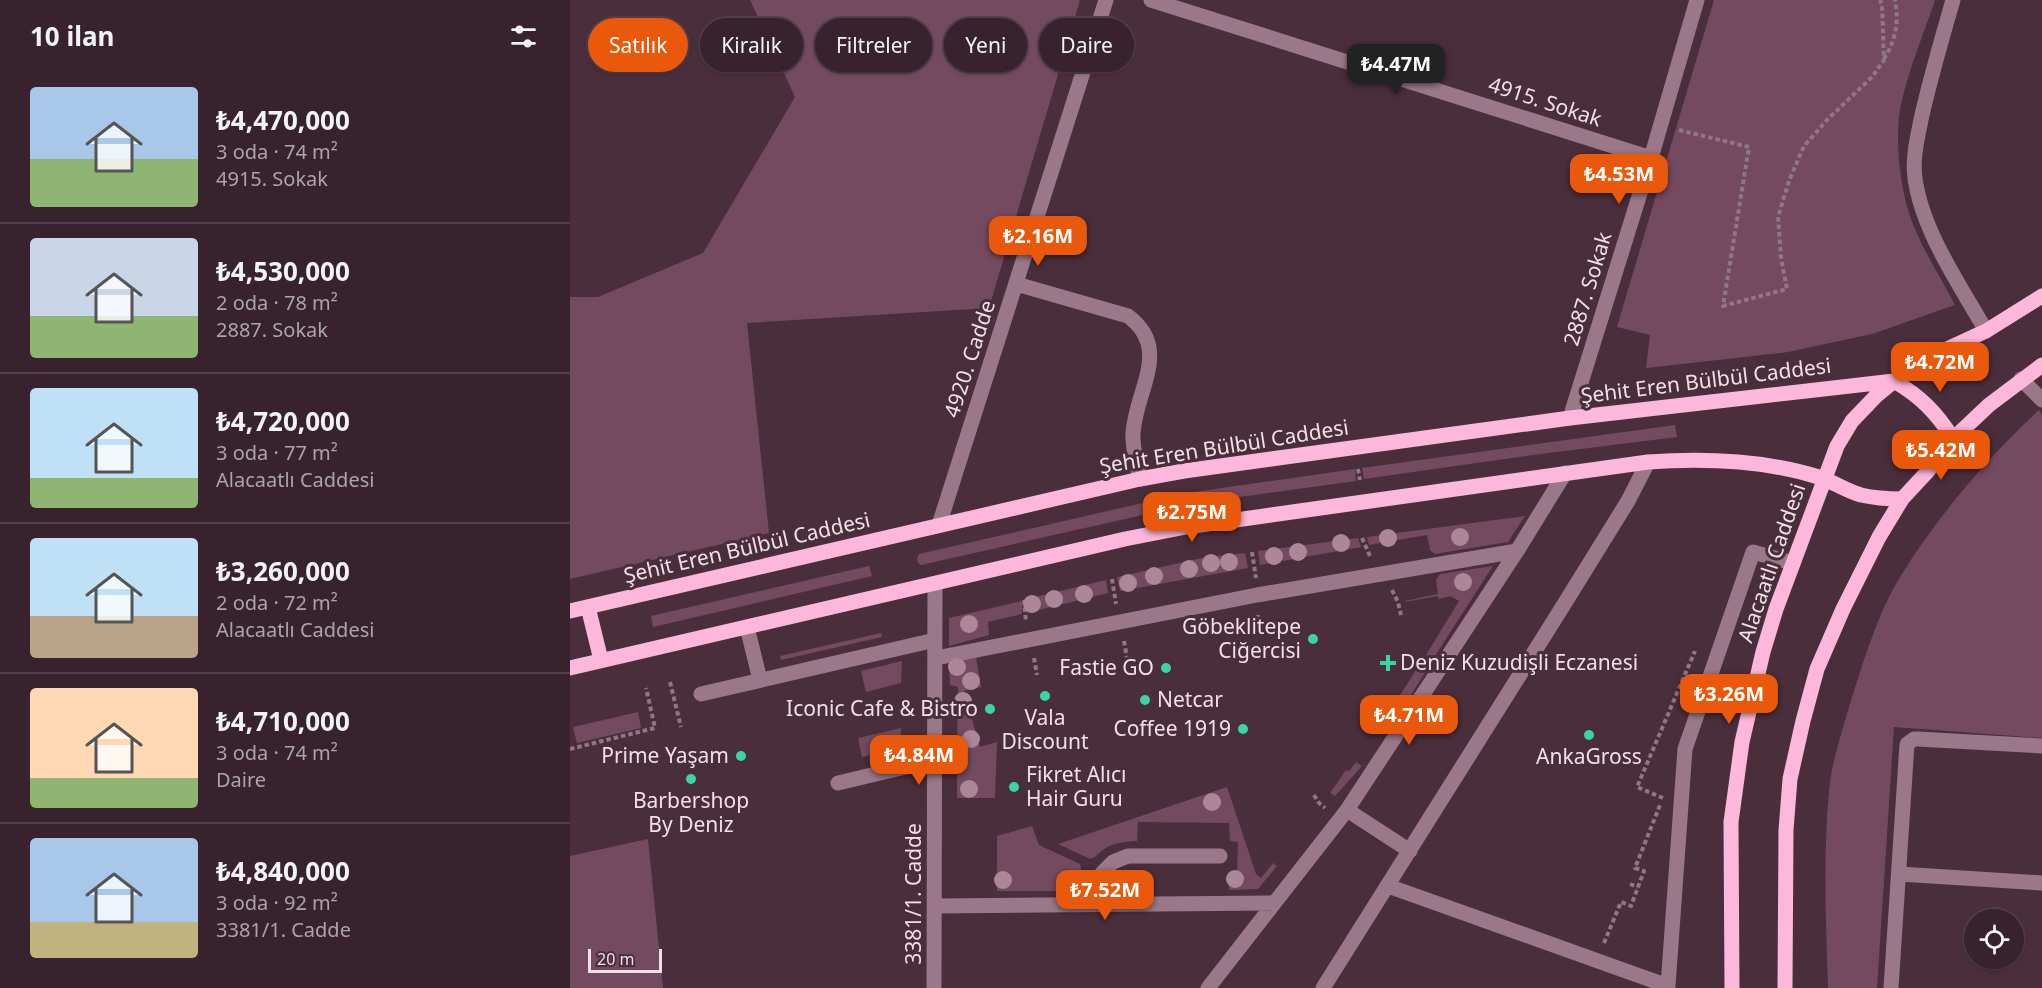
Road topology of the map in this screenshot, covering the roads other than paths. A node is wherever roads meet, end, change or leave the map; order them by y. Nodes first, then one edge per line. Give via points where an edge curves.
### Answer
1 (1106, 0) edge
2 (1151, 0) edge
3 (1697, 0) edge
4 (1953, 0) edge
5 (1651, 158) junction
6 (1016, 284) junction
7 (2042, 296) edge
8 (1986, 331) junction
9 (2042, 365) edge
10 (2021, 379) junction
11 (1894, 381) junction
12 (2042, 400) edge
13 (1570, 418) junction
14 (1953, 439) junction
15 (1648, 462) junction
16 (1565, 473) junction
17 (1140, 479) junction
18 (1823, 479) junction
19 (1902, 500) junction
20 (939, 525) junction
21 (1517, 552) junction
22 (1793, 563) junction
23 (935, 584) junction
24 (588, 607) junction
25 (570, 611) edge
26 (747, 627) junction
27 (936, 640) junction
28 (936, 658) junction
29 (601, 660) junction
30 (570, 668) edge
31 (760, 680) junction
32 (701, 694) dead end
33 (2042, 746) edge
34 (936, 759) junction
35 (838, 783) dead end
36 (1347, 810) junction
37 (1410, 851) junction
38 (1220, 856) dead end
39 (1899, 874) junction
40 (2042, 883) edge
41 (1388, 886) junction
42 (1274, 903) junction
43 (1094, 904) junction
44 (935, 906) junction
45 (934, 988) edge
46 (1208, 988) edge
47 (1323, 988) edge
48 (1732, 988) edge
49 (1785, 988) edge
50 (1891, 988) edge

1 - 6 street, 4920. Cadde
2 - 5 street, 4915. Sokak
3 - 5 street, 2887. Sokak
4 - 8 street via 1918,132 1914,176 1930,227
5 - 13 street, 2887. Sokak
6 - 17 street via 1128,316 1147,336 1149,364 1132,435
6 - 20 street, 4920. Cadde
7 - 8 main road, Alacaatlı Caddesi
8 - 11 main road, Alacaatlı Caddesi via 1925,359
9 - 10 main road
10 - 12 street
10 - 14 main road
11 - 13 main road, Şehit Eren Bülbül Caddesi
11 - 14 main road via 1930,406
11 - 18 main road, Alacaatlı Caddesi via 1852,421 1836,446
13 - 17 main road, Şehit Eren Bülbül Caddesi
14 - 19 main road
15 - 16 main road
15 - 18 main road via 1729,461
15 - 37 street via 1628,501
16 - 21 street
16 - 23 main road via 1186,527
17 - 20 main road, Şehit Eren Bülbül Caddesi
18 - 19 main road via 1860,495
18 - 22 main road, Alacaatlı Caddesi
19 - 49 main road via 1843,609 1817,669 1803,721 1790,779 1786,830
20 - 24 main road, Şehit Eren Bülbül Caddesi
21 - 28 street via 1246,597
21 - 36 street
22 - 41 street via 1753,552 1685,749 1668,986
22 - 48 main road, Alacaatlı Caddesi via 1763,652 1736,780 1731,822
23 - 26 main road
23 - 27 street, 3381/1. Cadde
24 - 25 main road, Şehit Eren Bülbül Caddesi
24 - 29 main road
26 - 29 main road
26 - 31 street
27 - 28 street, 3381/1. Cadde
27 - 31 street
28 - 34 street, 3381/1. Cadde
29 - 30 main road
31 - 32 street
33 - 39 street via 1909,741
34 - 35 street
34 - 44 street, 3381/1. Cadde
36 - 37 street
36 - 42 street
37 - 41 street
38 - 43 street via 1128,856 1113,862 1102,873 1095,885
39 - 40 street
39 - 50 street
41 - 47 street
42 - 43 street
42 - 46 street
43 - 44 street
44 - 45 street, 3381/1. Cadde

